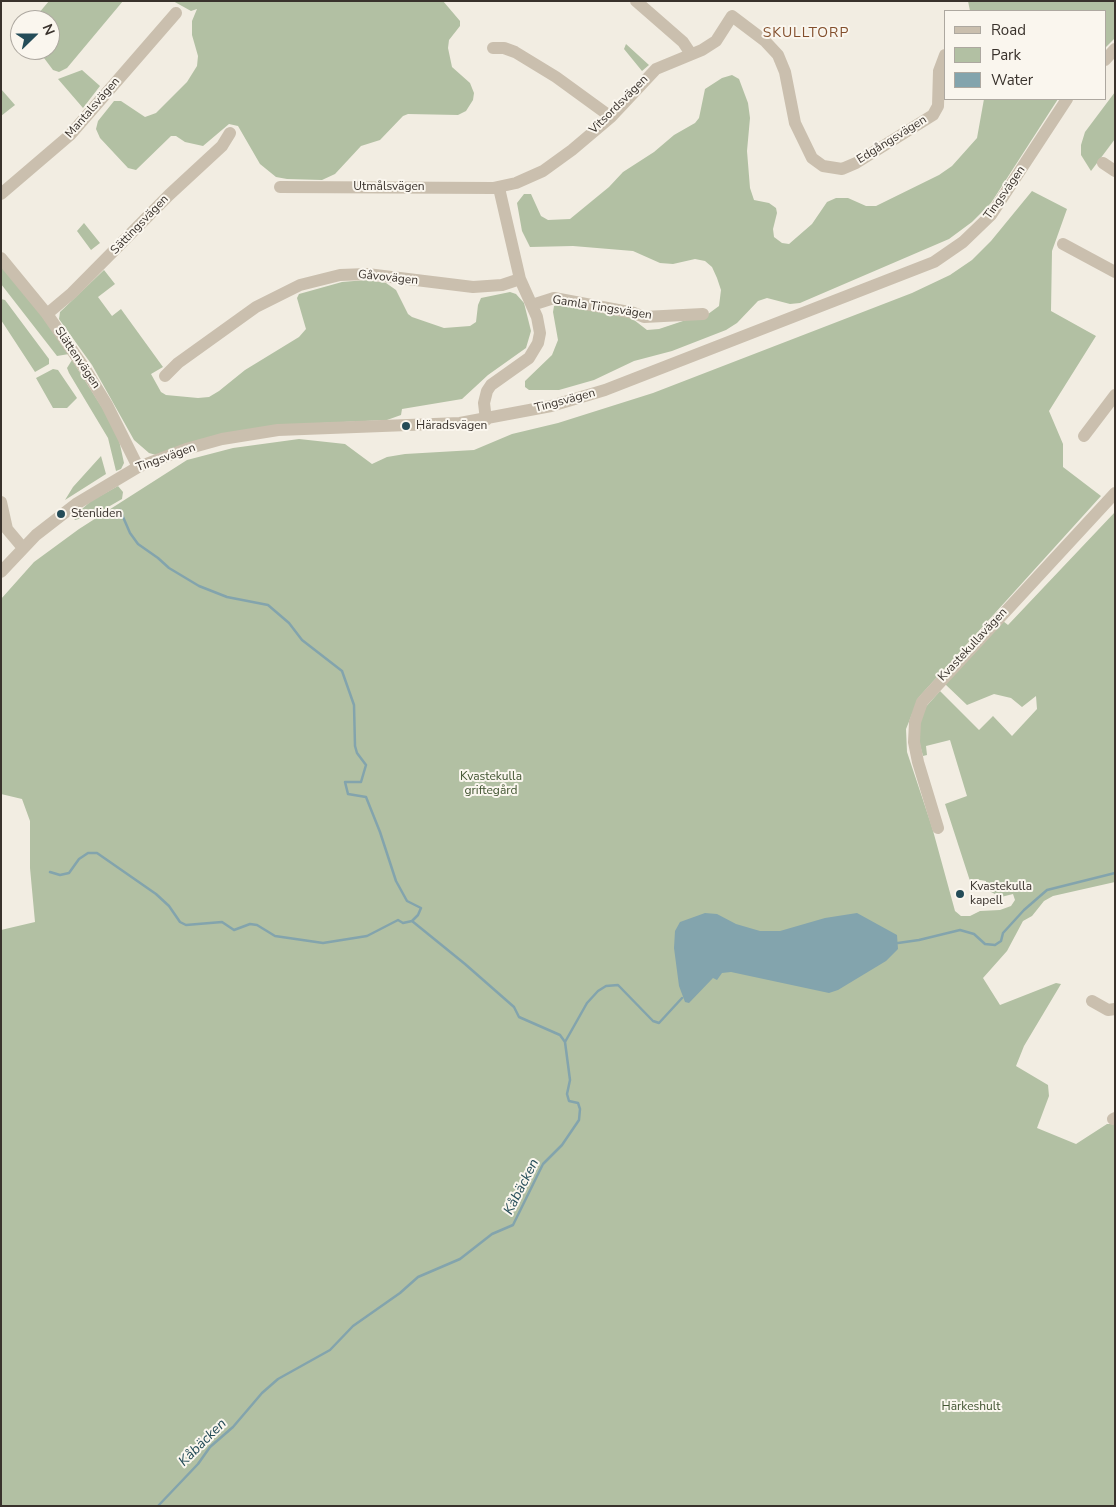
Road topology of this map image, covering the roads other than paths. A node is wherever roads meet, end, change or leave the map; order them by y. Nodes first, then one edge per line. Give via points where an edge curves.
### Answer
1 (636, 1) edge
2 (176, 13) dead end
3 (732, 16) joint
4 (493, 48) dead end
5 (1115, 49) edge
6 (690, 54) junction
7 (944, 57) edge
8 (1106, 59) edge
9 (1066, 100) edge
10 (611, 117) junction
11 (230, 133) dead end
12 (1103, 163) dead end
13 (1115, 171) edge
14 (280, 187) dead end
15 (499, 188) junction
16 (1, 194) edge
17 (1063, 244) dead end
18 (1, 258) edge
19 (1115, 272) edge
20 (520, 280) junction
21 (532, 305) junction
22 (47, 314) junction
23 (703, 314) dead end
24 (165, 376) dead end
25 (1115, 395) edge
26 (486, 420) junction
27 (1084, 436) dead end
28 (138, 467) junction
29 (1115, 493) edge
30 (1, 502) edge
31 (24, 548) junction
32 (1, 572) edge
33 (938, 828) dead end
34 (1092, 1001) dead end
35 (1115, 1009) edge

1 - 6 street via 683,42
2 - 16 street, Mantalsvägen via 70,135
3 - 6 street, Vitsordsvägen via 716,41
3 - 7 street, Edgångsvägen via 778,55 785,72 794,123 807,151 816,163 836,169 848,168 933,115 938,106 939,71
4 - 10 street via 516,52
5 - 8 street
6 - 10 street, Vitsordsvägen via 656,69
9 - 26 street, Tingsvägen via 991,216 963,242 934,262 605,390
10 - 15 street, Vitsordsvägen via 543,171
11 - 22 street, Sättingsvägen via 222,146
12 - 13 street
14 - 15 street, Utmålsvägen
15 - 20 street
17 - 19 street
18 - 22 street, Slättenvägen
20 - 21 street
20 - 24 street, Gåvovägen via 472,287 367,274 300,285 256,307 178,362
21 - 23 street, Gamla Tingsvägen via 554,298 644,317
21 - 26 street via 539,325 538,343 529,358 491,385 484,403
22 - 28 street, Slättenvägen via 95,385
25 - 27 street
26 - 28 street, Tingsvägen via 249,434 186,449
28 - 31 street, Tingsvägen via 76,504
29 - 33 street, Kvastekullavägen via 922,702 915,722 914,742
30 - 31 street via 7,529
31 - 32 street, Tingsvägen
34 - 35 street via 1108,1010

